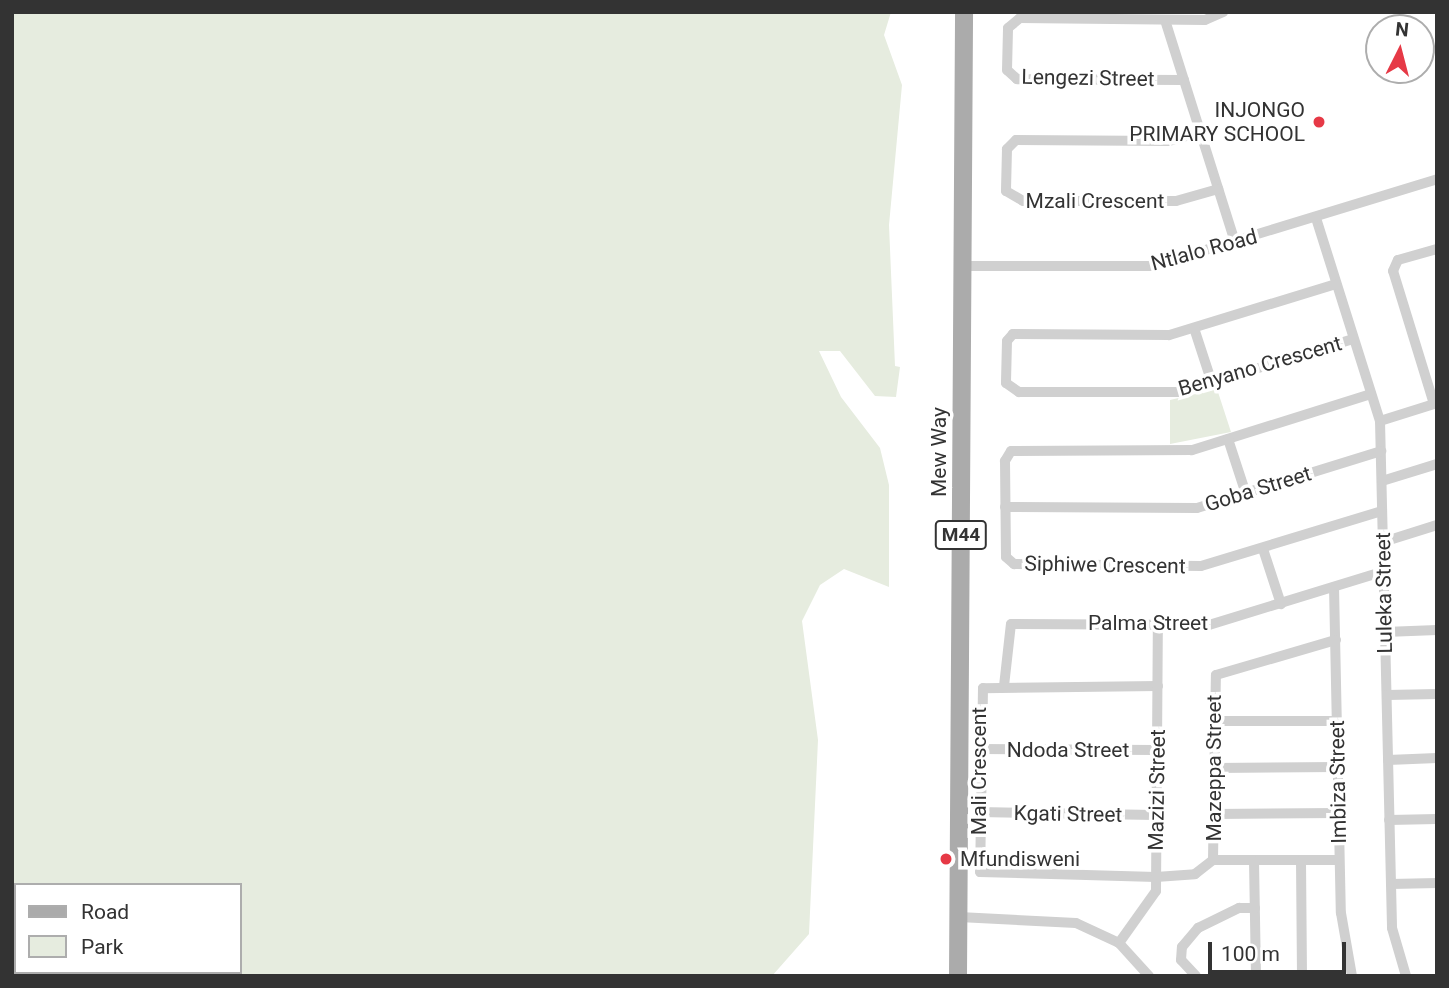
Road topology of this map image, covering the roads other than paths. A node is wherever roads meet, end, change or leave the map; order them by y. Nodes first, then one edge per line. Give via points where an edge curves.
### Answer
1 (964, 12) edge
2 (1223, 12) edge
3 (1166, 20) junction
4 (1184, 80) junction
5 (1200, 132) junction
6 (1437, 179) edge
7 (1218, 189) junction
8 (1316, 218) junction
9 (1235, 242) junction
10 (1437, 249) edge
11 (962, 266) junction
12 (1336, 284) junction
13 (1194, 328) junction
14 (1353, 339) junction
15 (1212, 383) junction
16 (1371, 394) junction
17 (1435, 404) edge
18 (1380, 421) junction
19 (1228, 439) junction
20 (1381, 451) junction
21 (1437, 464) edge
22 (1382, 481) junction
23 (1246, 494) junction
24 (1005, 507) junction
25 (1382, 511) junction
26 (1437, 525) edge
27 (1383, 542) junction
28 (1263, 549) junction
29 (1384, 571) junction
30 (1334, 587) junction
31 (1281, 604) junction
32 (1158, 624) junction
33 (1437, 630) edge
34 (1385, 632) junction
35 (1336, 640) junction
36 (1158, 685) junction
37 (1004, 686) junction
38 (1437, 694) edge
39 (1387, 695) junction
40 (1337, 721) junction
41 (1215, 722) junction
42 (979, 750) junction
43 (1157, 750) junction
44 (1437, 758) edge
45 (1388, 760) junction
46 (1338, 767) junction
47 (1215, 768) junction
48 (979, 812) junction
49 (1338, 813) junction
50 (1214, 814) junction
51 (1156, 815) junction
52 (1437, 819) edge
53 (1389, 820) junction
54 (1213, 860) junction
55 (1339, 860) junction
56 (1254, 861) junction
57 (1301, 861) junction
58 (1156, 877) junction
59 (1437, 883) edge
60 (1391, 884) junction
61 (1255, 908) junction
62 (960, 917) junction
63 (1119, 943) junction
64 (958, 976) edge
65 (1149, 976) edge
66 (1196, 976) edge
67 (1256, 976) edge
68 (1302, 976) edge
69 (1352, 976) edge
70 (1406, 976) edge

1 - 11 main road, Mew Way / M44
2 - 3 street, Lengezi Street via 1205,20
3 - 4 street
3 - 4 street, Lengezi Street via 1015,20 1007,34 1007,69 1023,80
4 - 5 street
5 - 7 street
5 - 7 street, Mzali Crescent via 1161,141 1016,140 1007,149 1006,191 1023,201 1176,201
6 - 8 street, Ntlalo Road
7 - 9 street
8 - 9 street, Ntlalo Road
8 - 12 street, Luleka Street
9 - 11 street, Ntlalo Road via 1141,267
10 - 17 street via 1398,260 1393,271
11 - 62 main road, Mew Way / M44
12 - 13 street, Benyano Crescent
12 - 14 street, Luleka Street
13 - 15 street
13 - 15 street, Benyano Crescent via 1169,335 1013,334 1007,341 1006,383 1019,391 1153,393
14 - 15 street, Benyano Crescent
14 - 16 street, Luleka Street
16 - 18 street, Luleka Street
16 - 19 street, Siphiwe Crescent
17 - 18 street
18 - 20 street, Luleka Street
19 - 23 street
19 - 24 street, Siphiwe Crescent via 1185,450 1010,451
20 - 22 street, Luleka Street
20 - 23 street, Goba Street
21 - 22 street
22 - 25 street, Luleka Street
23 - 24 street, Goba Street via 1188,508
24 - 28 street, Siphiwe Crescent via 1006,557 1014,564 1201,566
25 - 27 street, Luleka Street
25 - 28 street, Siphiwe Crescent
26 - 27 street
27 - 29 street, Luleka Street
28 - 31 street
29 - 30 street, Palma Street
29 - 34 street, Luleka Street
30 - 31 street, Palma Street
30 - 35 street, Imbiza Street
31 - 32 street, Palma Street via 1217,624
32 - 36 street, Mazizi Street
32 - 37 street, Palma Street via 1011,624
33 - 34 street
34 - 39 street, Luleka Street
35 - 40 street, Imbiza Street
35 - 41 street, Mazeppa Street via 1216,675
36 - 37 street, Mali Crescent
36 - 43 street, Mazizi Street
37 - 42 street, Mali Crescent via 981,692
38 - 39 street
39 - 45 street, Luleka Street
40 - 41 street
40 - 46 street, Imbiza Street
41 - 47 street, Mazeppa Street
42 - 43 street, Ndoda Street
42 - 48 street, Mali Crescent
43 - 51 street, Mazizi Street
44 - 45 street
45 - 53 street, Luleka Street
46 - 47 street
46 - 49 street, Imbiza Street
47 - 50 street, Mazeppa Street
48 - 51 street, Kgati Street
48 - 58 street, Mali Crescent via 978,863 986,876
49 - 50 street
49 - 55 street, Imbiza Street
50 - 54 street, Mazeppa Street
51 - 58 street, Mazizi Street
52 - 53 street
53 - 60 street, Luleka Street
54 - 56 street, Mali Crescent
54 - 58 street, Mali Crescent via 1195,874
55 - 57 street, Mali Crescent
55 - 69 street, Imbiza Street via 1342,933
56 - 57 street, Mali Crescent
56 - 61 street
57 - 68 street
58 - 63 street, Mazizi Street via 1150,905
59 - 60 street
60 - 70 street, Luleka Street via 1392,928
61 - 66 street via 1239,908 1198,928 1182,947 1181,960
61 - 67 street
62 - 63 street via 1059,919
62 - 64 main road, Mew Way / M44
63 - 65 street

